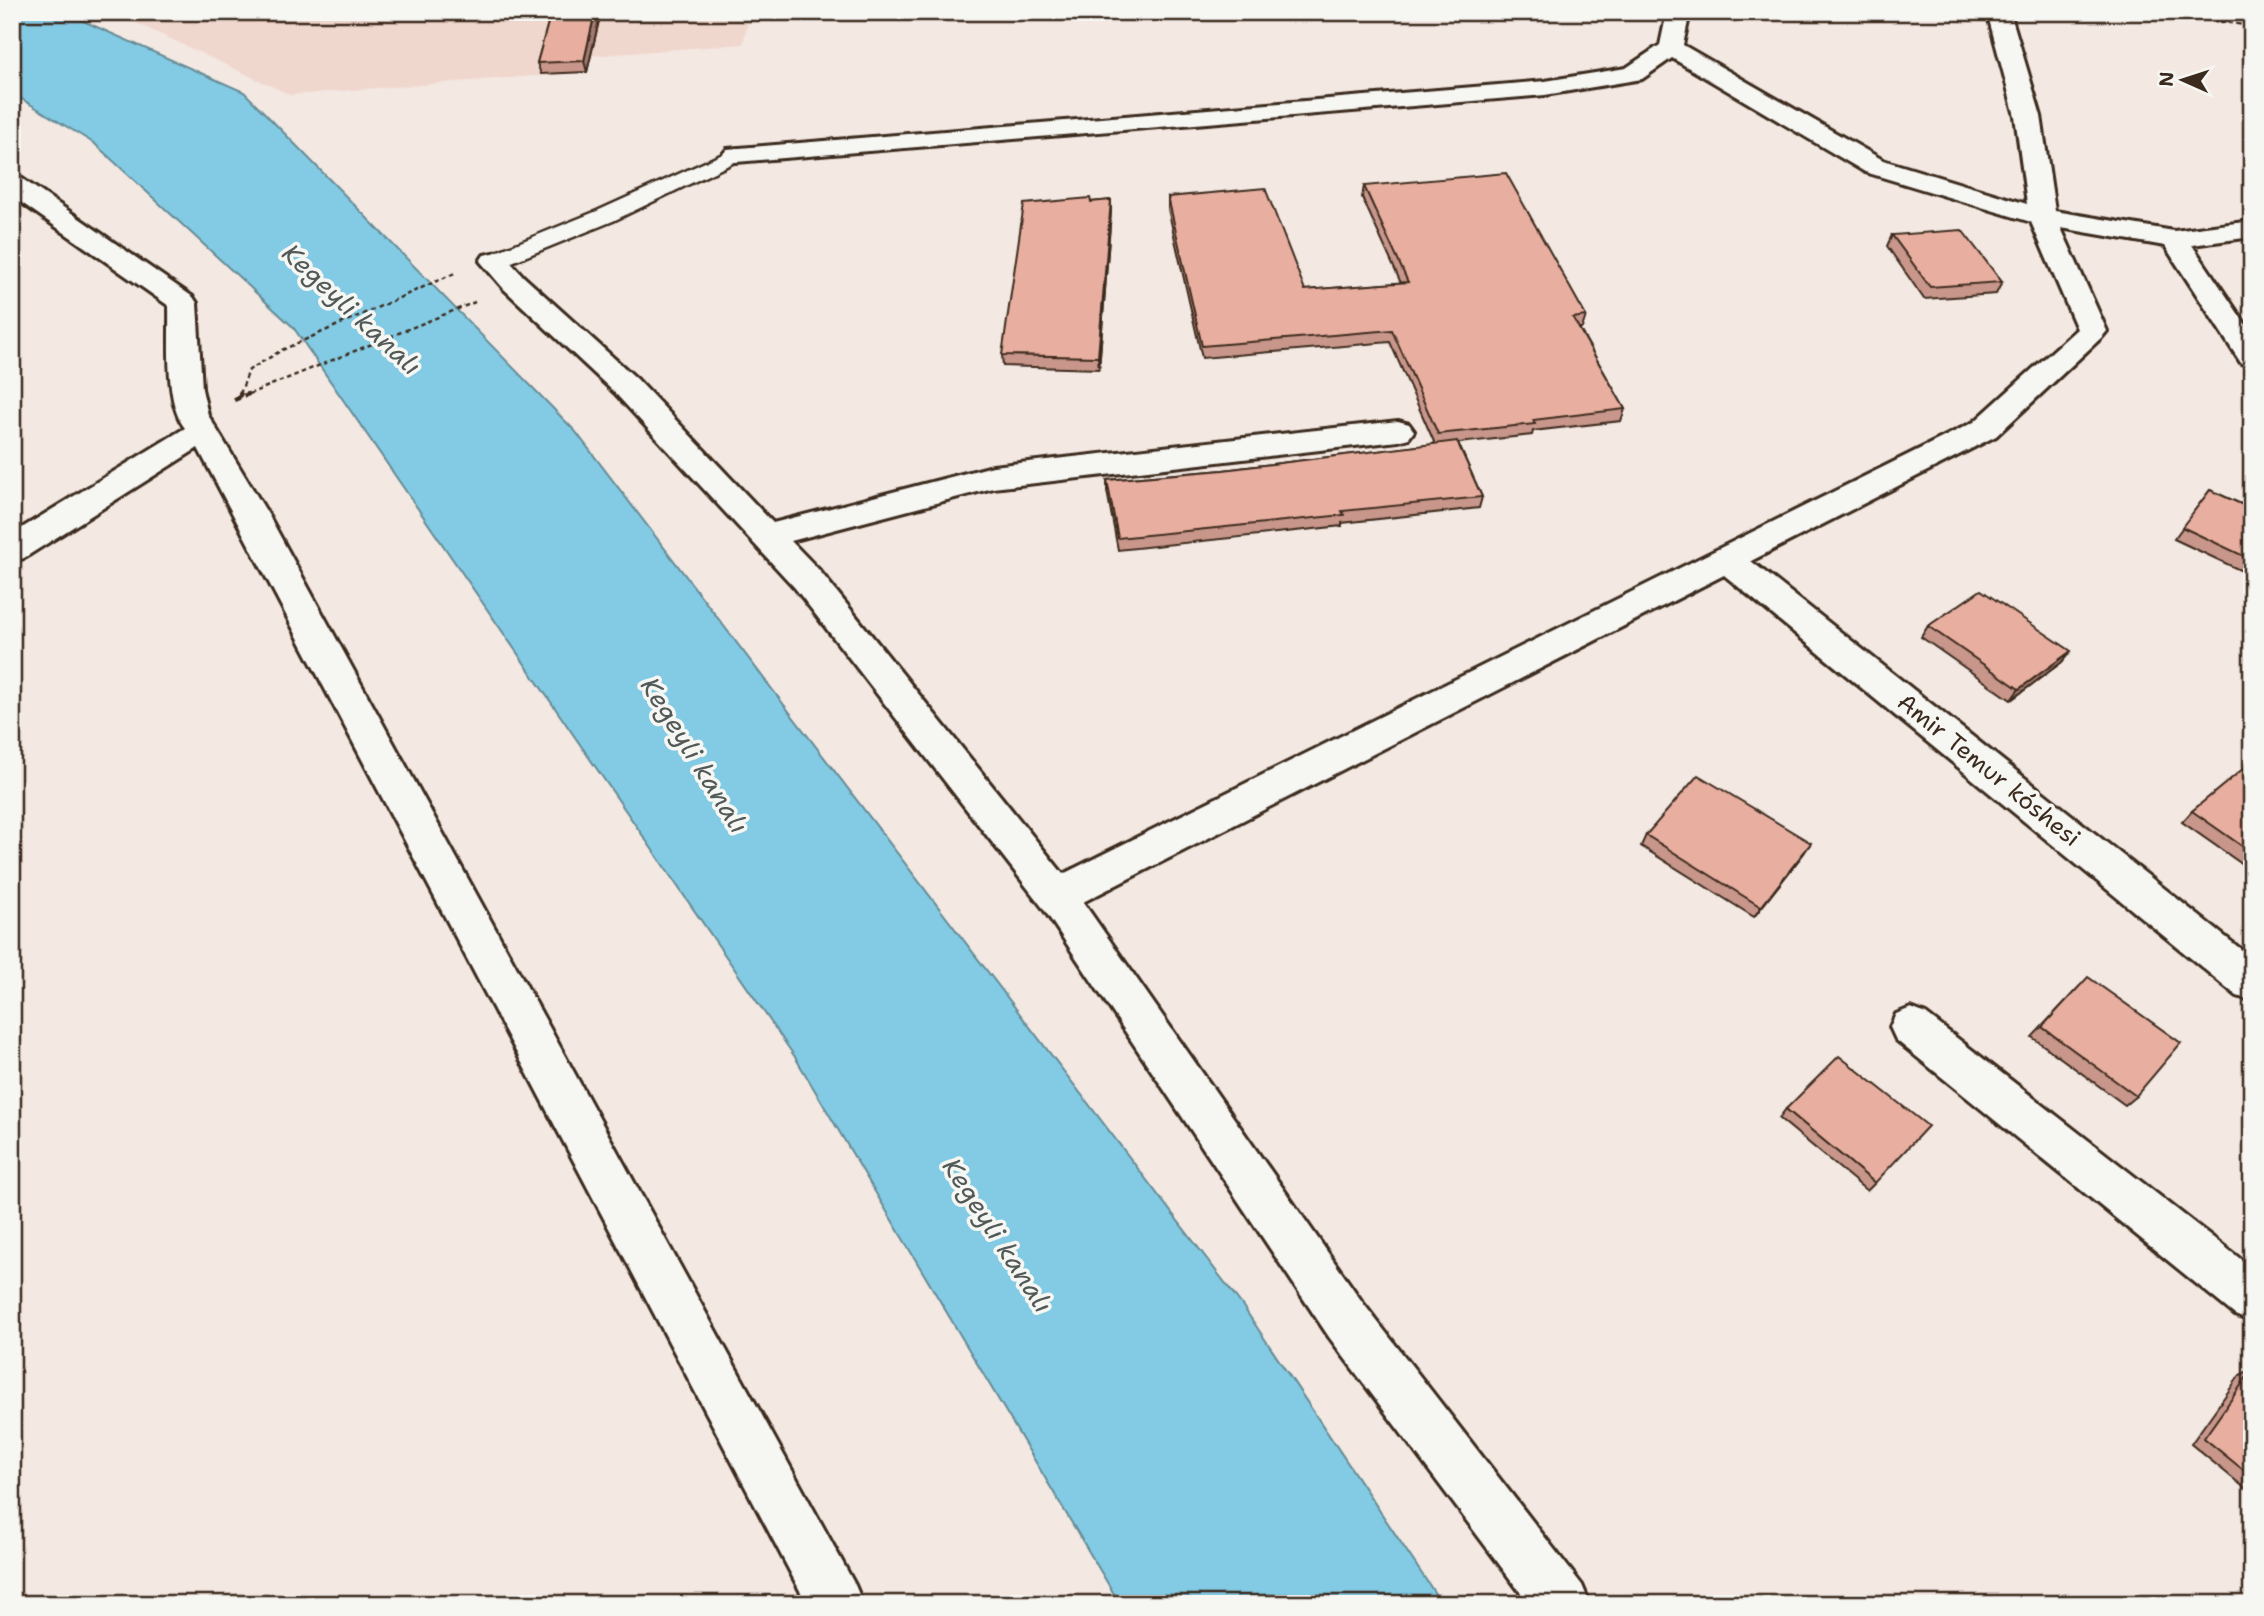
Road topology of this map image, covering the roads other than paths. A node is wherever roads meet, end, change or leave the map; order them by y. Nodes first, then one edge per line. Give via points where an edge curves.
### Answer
1 (1679, 12) edge
2 (1998, 12) edge
3 (1671, 48) junction
4 (736, 154) joint
5 (12, 184) edge
6 (2042, 218) junction
7 (2252, 229) edge
8 (2174, 239) junction
9 (478, 265) joint
10 (2252, 358) edge
11 (198, 424) junction
12 (1398, 431) dead end
13 (766, 536) junction
14 (12, 550) edge
15 (1725, 558) junction
16 (1057, 896) junction
17 (2252, 983) edge
18 (1911, 1027) dead end
19 (2252, 1298) edge
20 (836, 1604) edge
21 (1563, 1604) edge

1 - 3 street
2 - 6 street via 2028,116
3 - 4 street via 1633,74 1545,88
3 - 6 street via 1874,166
4 - 9 lane via 605,216
5 - 11 street via 183,303 187,389
6 - 8 street
6 - 15 street via 2092,331 1985,429
7 - 8 street
8 - 10 street
9 - 13 street via 514,283 626,386
11 - 14 street
11 - 20 street via 253,516 481,937
12 - 13 street via 993,477
13 - 16 street via 807,579
15 - 16 street
15 - 17 street, Amir Temur kóshesi
16 - 21 street via 1346,1320
18 - 19 street

